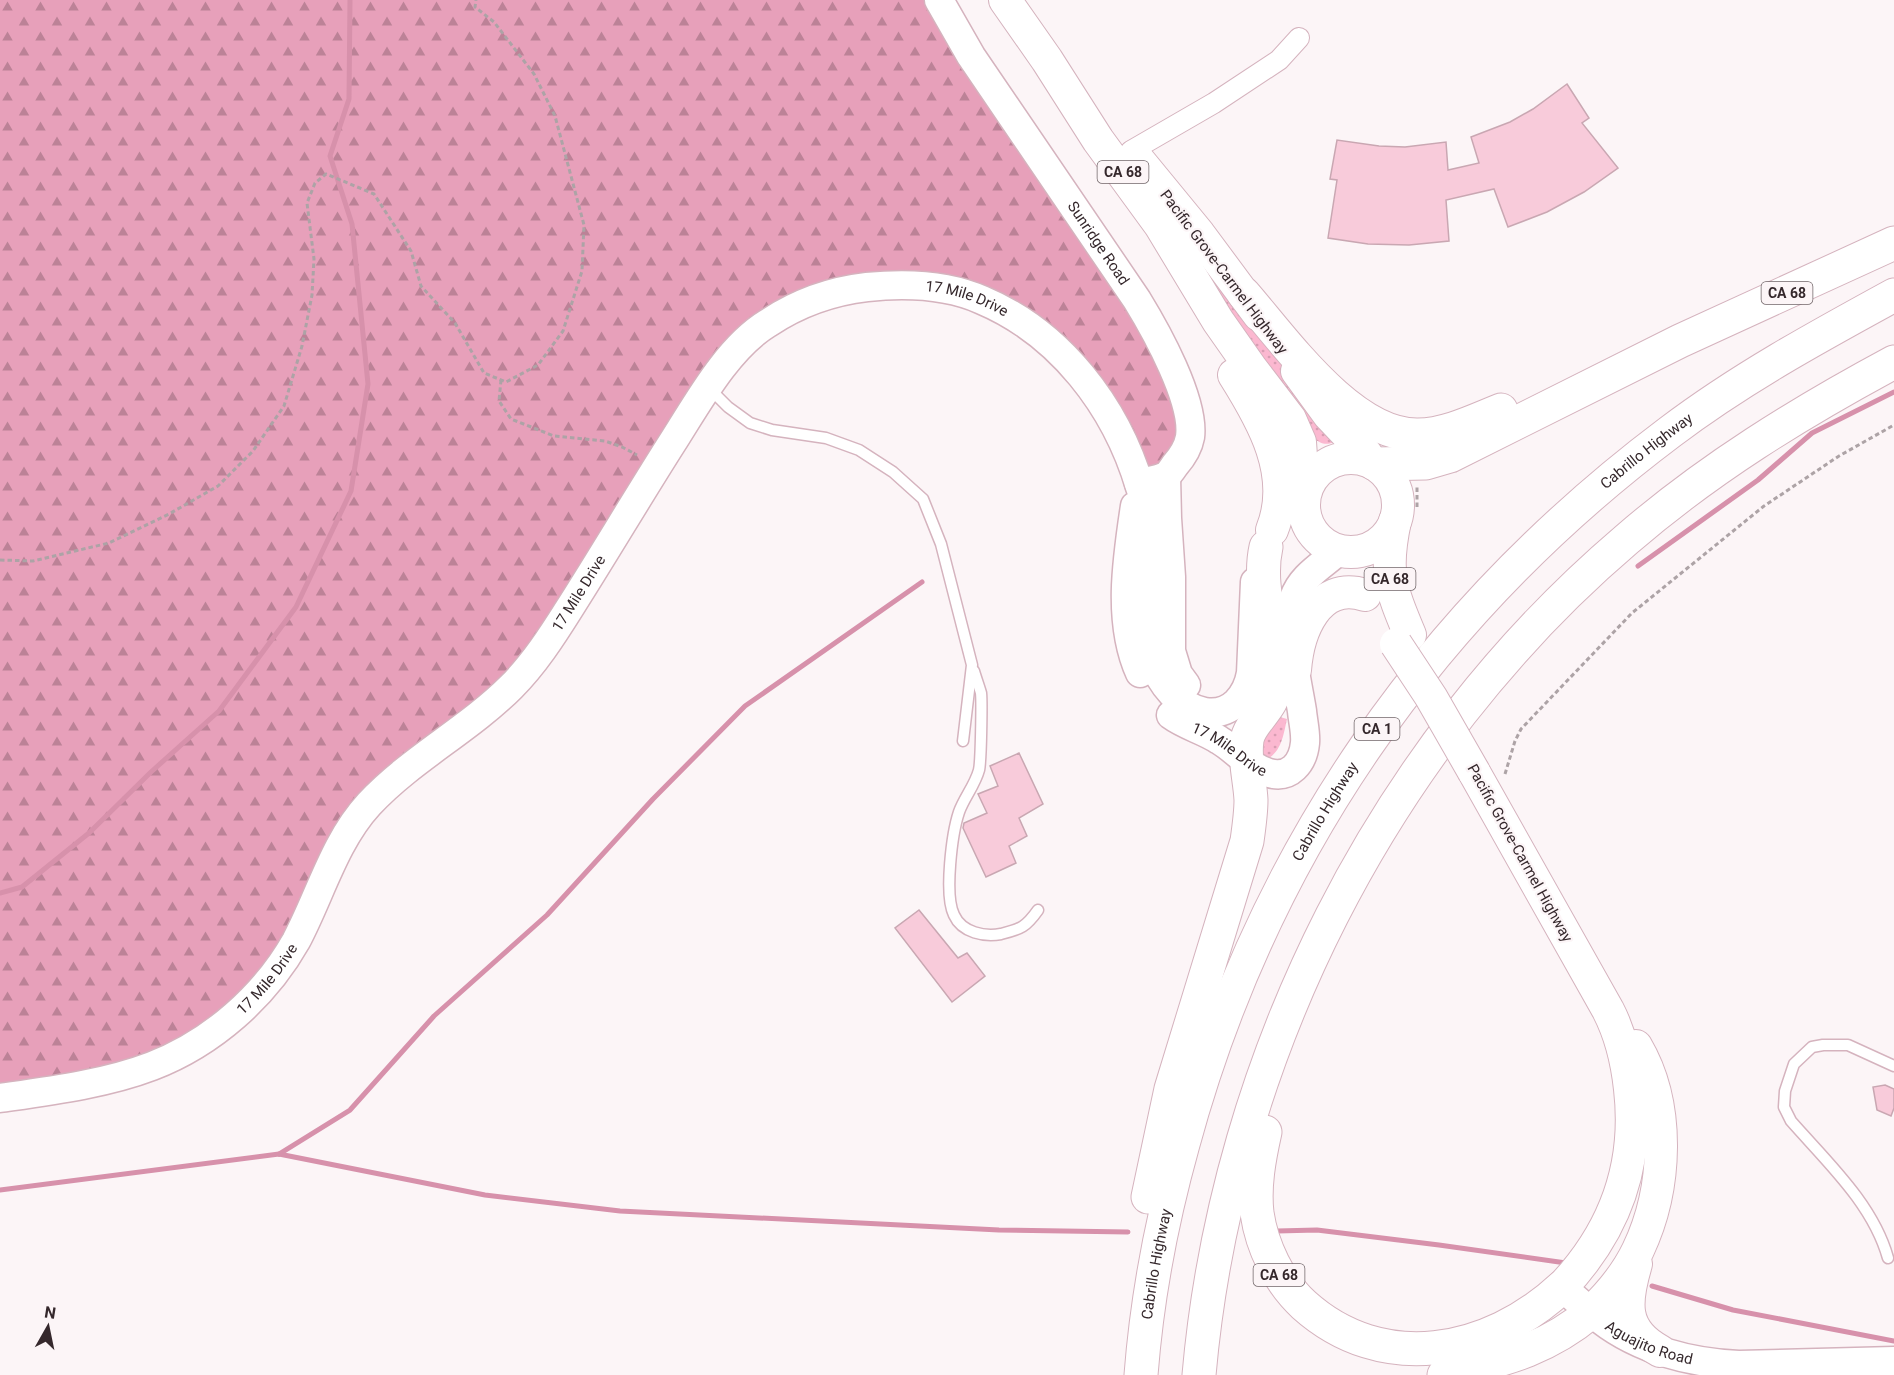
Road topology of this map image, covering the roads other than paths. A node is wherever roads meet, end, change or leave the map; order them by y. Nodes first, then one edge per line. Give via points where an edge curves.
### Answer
1 (939, 0) edge
2 (1005, 0) edge
3 (1299, 38) dead end
4 (1047, 60) junction
5 (1131, 151) junction
6 (1894, 243) edge
7 (1196, 286) junction
8 (1244, 294) junction
9 (1894, 295) edge
10 (1680, 341) junction
11 (1894, 362) edge
12 (708, 386) junction
13 (1373, 463) junction
14 (1153, 479) junction
15 (1306, 489) junction
16 (1395, 521) junction
17 (1269, 538) junction
18 (1340, 552) junction
19 (1365, 595) junction
20 (1403, 639) junction
21 (972, 665) junction
22 (1295, 670) junction
23 (963, 741) dead end
24 (1246, 759) junction
25 (1038, 910) dead end
26 (1311, 959) junction
27 (1608, 1010) junction
28 (1894, 1066) edge
29 (0, 1098) edge
30 (1644, 1235) junction
31 (1888, 1258) dead end
32 (1562, 1287) junction
33 (1591, 1312) junction
34 (1660, 1351) junction
35 (1894, 1361) edge
36 (1142, 1369) edge
37 (1199, 1375) edge
38 (1444, 1375) edge

1 - 14 main road, Sunridge Road via 971,56 1159,338 1182,394 1190,435 1185,451
2 - 4 main road, Pacific Grove-Carmel Highway / CA 68
3 - 5 street via 1279,60
4 - 5 main road, Pacific Grove-Carmel Highway / CA 68
4 - 7 main road, Pacific Grove-Carmel Highway / CA 68 via 1098,140 1160,225
5 - 8 main road, Pacific Grove-Carmel Highway / CA 68
6 - 10 highway, CA 68
7 - 15 main road, Pacific Grove-Carmel Highway / CA 68 via 1238,351 1294,425
7 - 17 main road via 1217,343 1271,444 1281,488 1280,506
8 - 10 highway via 1336,396 1381,426 1405,434 1428,434 1457,426
8 - 13 main road, Pacific Grove-Carmel Highway / CA 68 via 1320,403
9 - 36 highway, Cabrillo Highway / CA 1 via 1786,355 1701,409 1573,510 1459,626 1360,754 1277,894 1214,1044 1168,1201
10 - 13 highway via 1450,456 1426,463
11 - 26 highway via 1787,422 1711,473 1624,541 1564,597 1483,686 1411,783 1347,887
12 - 14 main road, 17 Mile Drive via 763,326 815,298 886,285 948,289 979,298 1006,312 1058,349 1077,369
12 - 21 lane via 750,423 826,438 859,450 893,472 923,499 941,544
12 - 29 main road, 17 Mile Drive via 531,665 484,711 400,776 367,807 343,842 281,966 249,1002 211,1034 147,1068
13 - 15 main road via 1351,458 1332,461 1313,475
13 - 16 main road, CA 68 via 1395,489
14 - 17 main road via 1167,518 1172,660 1181,680 1205,698 1220,702 1240,700 1248,688 1255,582
14 - 24 main road, 17 Mile Drive via 1130,536 1127,613 1134,658 1146,685 1164,708
15 - 17 main road via 1283,510
15 - 18 main road, CA 68 via 1304,515 1310,529 1327,548
16 - 18 main road, CA 68 via 1375,545 1359,552
16 - 20 main road, Pacific Grove-Carmel Highway / CA 68 via 1390,577
17 - 24 highway via 1263,573 1276,684 1270,704 1248,736
18 - 19 main road, Pacific Grove-Carmel Highway / CA 68
18 - 22 main road, 17 Mile Drive via 1307,576 1296,592 1290,620
19 - 20 main road, Pacific Grove-Carmel Highway / CA 68
19 - 22 main road via 1342,593 1317,608 1301,635
20 - 27 main road, Pacific Grove-Carmel Highway / CA 68, bridge via 1431,697
21 - 23 lane
21 - 25 lane via 981,694 979,770 959,812 949,857 954,917 977,934 990,936 1020,930
22 - 24 main road, 17 Mile Drive via 1305,735 1299,763 1290,772 1277,775
24 - 36 highway via 1251,801 1247,841 1171,1089 1148,1199 1140,1279
26 - 32 highway, CA 68 via 1270,1109 1256,1187 1263,1239 1292,1293 1320,1319 1351,1338 1382,1348 1416,1351 1450,1347 1496,1332 1533,1312
26 - 37 highway via 1264,1073 1230,1189 1213,1268
27 - 30 main road, Pacific Grove-Carmel Highway / CA 68 via 1639,1051 1650,1079 1660,1127 1660,1158
27 - 32 main road, Pacific Grove-Carmel Highway / CA 68 via 1622,1042 1630,1084 1632,1128 1628,1169 1602,1235
28 - 31 lane via 1848,1045 1812,1047 1794,1064 1784,1107 1791,1121 1865,1209 1884,1242
30 - 33 main road, Pacific Grove-Carmel Highway / CA 68 via 1623,1275
30 - 34 main road via 1628,1293 1628,1308 1638,1332
32 - 33 main road, Aguajito Road
33 - 34 main road, Aguajito Road via 1613,1328
33 - 38 highway via 1527,1352
34 - 35 main road, Aguajito Road via 1726,1364

